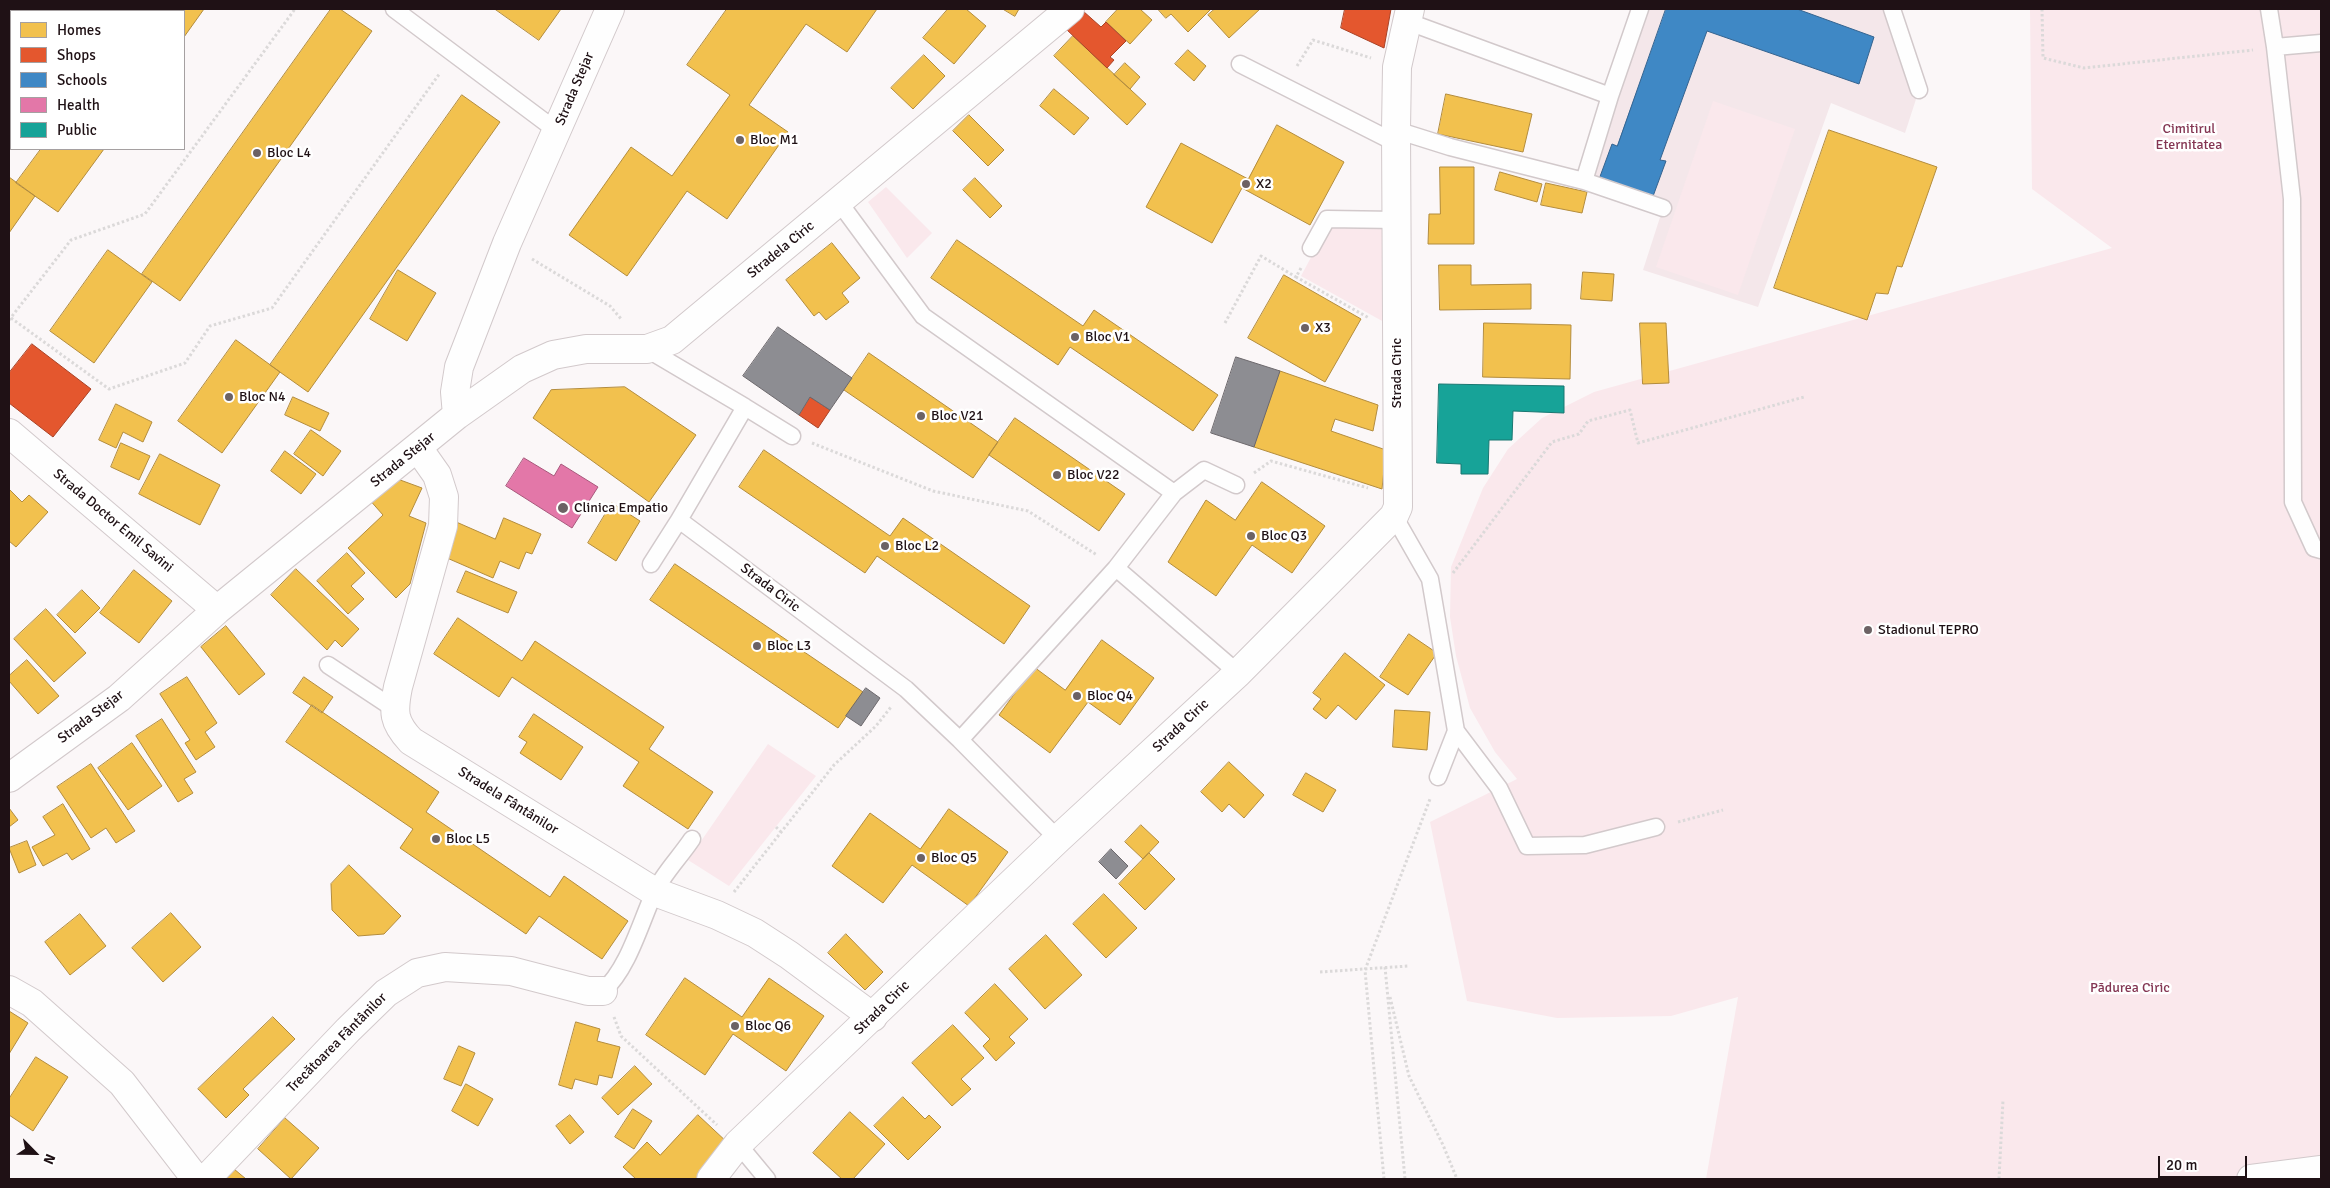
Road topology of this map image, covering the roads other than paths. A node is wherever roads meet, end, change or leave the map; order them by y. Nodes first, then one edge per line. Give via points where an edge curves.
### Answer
1 (394, 9) edge
2 (610, 9) edge
3 (1070, 9) edge
4 (1640, 9) edge
5 (1892, 9) edge
6 (2269, 9) edge
7 (1408, 15) edge
8 (2321, 43) edge
9 (2276, 47) junction
10 (1240, 64) dead end
11 (1919, 90) dead end
12 (1610, 96) junction
13 (557, 131) junction
14 (1396, 136) junction
15 (1584, 181) junction
16 (839, 202) junction
17 (1663, 208) dead end
18 (1397, 220) junction
19 (1311, 248) road end
20 (646, 349) junction
21 (746, 407) junction
22 (457, 416) junction
23 (9, 433) edge
24 (792, 436) road end
25 (418, 448) junction
26 (1236, 485) road end
27 (1174, 492) junction
28 (1396, 506) junction
29 (679, 520) junction
30 (2321, 550) edge
31 (651, 564) dead end
32 (1116, 568) junction
33 (217, 610) junction
34 (328, 665) dead end
35 (1238, 673) junction
36 (393, 708) junction
37 (1456, 731) junction
38 (960, 740) junction
39 (1438, 777) road end
40 (9, 778) edge
41 (1656, 828) road end
42 (692, 839) dead end
43 (1058, 839) junction
44 (655, 892) junction
45 (9, 990) edge
46 (603, 992) joint
47 (872, 1017) junction
48 (738, 1144) junction
49 (2321, 1170) edge
50 (196, 1179) edge
51 (206, 1179) edge
52 (711, 1179) edge
53 (767, 1179) edge
54 (2251, 1179) edge

1 - 13 lane
2 - 13 street, Strada Stejar
3 - 16 street, Stradela Ciric
4 - 12 lane
5 - 11 lane
6 - 9 lane
7 - 12 lane
7 - 14 street, Strada Ciric via 1397,67
8 - 9 lane
9 - 30 lane via 2292,199 2293,502 2314,548
10 - 14 lane
12 - 15 lane
13 - 22 street, Strada Stejar via 459,367
14 - 15 lane
14 - 18 street, Strada Ciric
15 - 17 lane
16 - 20 street, Stradela Ciric via 672,340
16 - 27 lane via 923,316
18 - 19 lane via 1327,219
18 - 28 street, Strada Ciric
20 - 21 lane
20 - 22 street, Stradela Ciric via 586,349 553,355 522,369
21 - 24 lane
21 - 29 lane
22 - 25 street, Strada Stejar
23 - 33 street, Strada Doctor Emil Savini
25 - 33 street, Strada Stejar
25 - 36 street via 437,476 444,497 443,526
26 - 27 lane via 1204,470
27 - 32 lane
28 - 35 street, Strada Ciric
28 - 37 lane via 1430,579
29 - 31 lane
29 - 38 lane, Strada Ciric via 906,689
32 - 35 lane
32 - 38 lane
33 - 40 street, Strada Stejar via 119,698
34 - 36 lane
35 - 43 street, Strada Ciric
36 - 44 street, Stradela Fântânilor via 399,728 411,741
37 - 39 lane
37 - 41 lane via 1499,788 1527,846 1585,845
38 - 43 lane, Strada Ciric
42 - 44 lane
43 - 47 street, Strada Ciric
44 - 46 lane via 613,983
44 - 47 street, Stradela Fântânilor via 717,914 755,933 790,955
45 - 50 street via 32,1003 122,1083
46 - 51 street, Trecătoarea Fântânilor via 511,971 445,967 416,973 386,993 348,1030
47 - 48 street, Strada Ciric
48 - 52 street, Strada Ciric
48 - 53 lane
49 - 54 street

